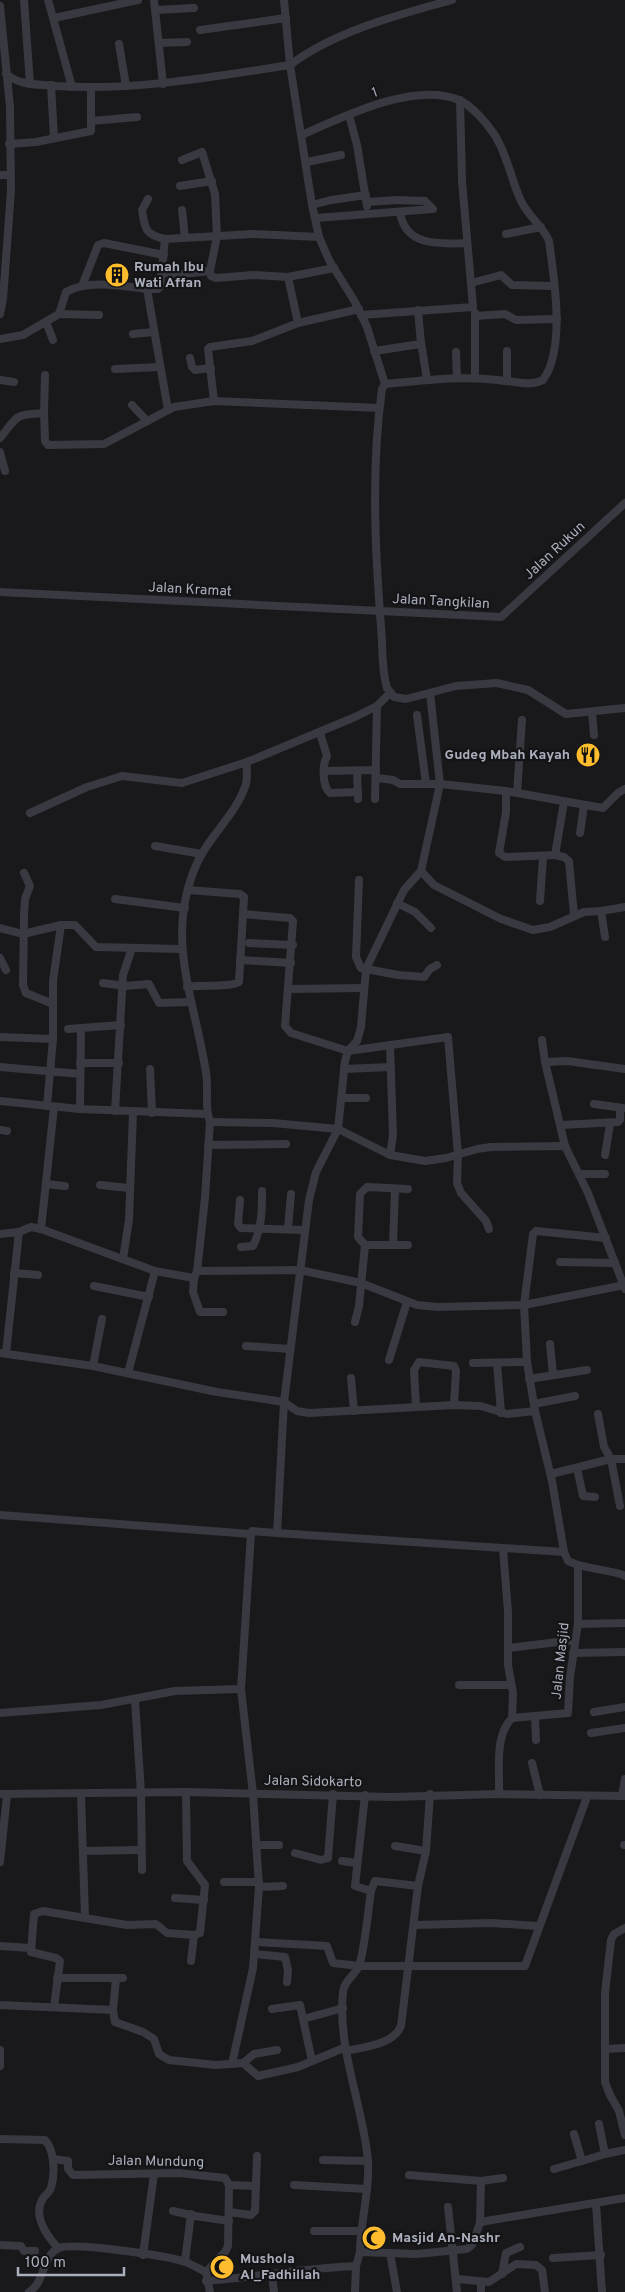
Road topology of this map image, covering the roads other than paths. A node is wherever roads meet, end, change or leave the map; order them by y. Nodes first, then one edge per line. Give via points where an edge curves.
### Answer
1 (24, 0) edge
2 (48, 0) edge
3 (138, 0) edge
4 (154, 0) edge
5 (284, 0) edge
6 (452, 0) edge
7 (0, 6) edge
8 (194, 8) dead end
9 (156, 10) junction
10 (0, 17) edge
11 (54, 18) junction
12 (286, 18) junction
13 (200, 30) dead end
14 (159, 42) junction
15 (186, 42) dead end
16 (119, 44) dead end
17 (1, 48) edge
18 (290, 64) junction
19 (6, 74) junction
20 (16, 83) junction
21 (30, 84) junction
22 (162, 84) junction
23 (51, 86) junction
24 (126, 86) junction
25 (72, 87) junction
26 (91, 88) junction
27 (9, 93) junction
28 (460, 100) junction
29 (0, 107) edge
30 (10, 107) junction
31 (349, 115) junction
32 (137, 117) dead end
33 (91, 121) junction
34 (302, 135) junction
35 (6, 138) edge
36 (54, 138) junction
37 (341, 155) dead end
38 (182, 160) dead end
39 (306, 162) junction
40 (0, 175) edge
41 (10, 175) junction
42 (212, 181) junction
43 (180, 186) dead end
44 (148, 199) dead end
45 (366, 199) junction
46 (312, 206) junction
47 (182, 210) dead end
48 (0, 212) edge
49 (9, 212) junction
50 (400, 212) junction
51 (368, 213) junction
52 (316, 218) junction
53 (541, 227) junction
54 (3, 233) edge
55 (506, 234) dead end
56 (217, 236) junction
57 (319, 237) junction
58 (185, 238) junction
59 (165, 239) junction
60 (467, 243) junction
61 (164, 255) junction
62 (334, 268) junction
63 (210, 270) junction
64 (161, 273) junction
65 (288, 278) junction
66 (471, 284) junction
67 (82, 286) junction
68 (554, 286) junction
69 (147, 289) junction
70 (2, 299) edge
71 (473, 307) junction
72 (418, 310) junction
73 (360, 312) junction
74 (0, 314) edge
75 (59, 314) junction
76 (98, 315) dead end
77 (475, 316) junction
78 (557, 319) junction
79 (46, 322) junction
80 (298, 323) junction
81 (154, 332) junction
82 (133, 334) dead end
83 (0, 339) edge
84 (53, 340) dead end
85 (421, 342) junction
86 (374, 351) junction
87 (507, 351) dead end
88 (456, 352) dead end
89 (190, 358) dead end
90 (160, 367) junction
91 (211, 368) junction
92 (115, 369) dead end
93 (45, 375) dead end
94 (457, 377) junction
95 (475, 378) junction
96 (0, 380) edge
97 (427, 380) junction
98 (507, 381) junction
99 (14, 382) dead end
100 (385, 384) junction
101 (214, 400) junction
102 (132, 405) dead end
103 (379, 408) junction
104 (168, 410) junction
105 (44, 413) junction
106 (147, 421) junction
107 (0, 438) edge
108 (0, 452) edge
109 (4, 471) dead end
110 (625, 503) edge
111 (0, 592) edge
112 (380, 612) junction
113 (502, 617) joint
114 (390, 693) junction
115 (430, 693) junction
116 (377, 706) junction
117 (625, 708) edge
118 (592, 712) junction
119 (418, 716) dead end
120 (522, 720) dead end
121 (320, 733) junction
122 (594, 735) dead end
123 (247, 762) junction
124 (324, 771) junction
125 (357, 771) junction
126 (376, 774) junction
127 (426, 784) junction
128 (440, 784) junction
129 (625, 789) edge
130 (506, 791) junction
131 (517, 793) junction
132 (375, 799) dead end
133 (564, 802) junction
134 (584, 805) junction
135 (30, 813) dead end
136 (580, 833) dead end
137 (155, 846) dead end
138 (202, 854) junction
139 (555, 855) junction
140 (543, 857) junction
141 (421, 871) junction
142 (24, 873) dead end
143 (360, 880) dead end
144 (188, 890) junction
145 (116, 899) dead end
146 (540, 901) dead end
147 (397, 903) junction
148 (625, 907) edge
149 (185, 908) junction
150 (601, 911) junction
151 (243, 914) junction
152 (574, 915) junction
153 (61, 925) junction
154 (0, 928) edge
155 (431, 928) dead end
156 (23, 934) junction
157 (605, 937) dead end
158 (249, 943) dead end
159 (292, 945) junction
160 (132, 948) junction
161 (181, 949) junction
162 (0, 958) edge
163 (240, 960) junction
164 (291, 963) junction
165 (437, 965) dead end
166 (366, 969) junction
167 (6, 970) dead end
168 (103, 983) dead end
169 (123, 986) junction
170 (187, 987) junction
171 (364, 988) junction
172 (288, 989) junction
173 (190, 1002) junction
174 (53, 1004) junction
175 (121, 1025) junction
176 (81, 1028) junction
177 (68, 1029) dead end
178 (0, 1037) edge
179 (53, 1039) junction
180 (542, 1040) dead end
181 (390, 1045) junction
182 (348, 1051) junction
183 (119, 1062) junction
184 (545, 1062) junction
185 (80, 1063) junction
186 (0, 1067) edge
187 (391, 1067) junction
188 (150, 1069) dead end
189 (344, 1069) junction
190 (50, 1070) junction
191 (625, 1070) edge
192 (80, 1074) junction
193 (341, 1098) junction
194 (366, 1098) dead end
195 (0, 1101) edge
196 (594, 1104) dead end
197 (51, 1106) junction
198 (622, 1108) edge
199 (80, 1109) junction
200 (115, 1111) junction
201 (133, 1112) junction
202 (152, 1113) junction
203 (209, 1118) junction
204 (610, 1124) junction
205 (561, 1125) junction
206 (338, 1129) junction
207 (286, 1144) dead end
208 (208, 1145) junction
209 (565, 1146) junction
210 (390, 1155) junction
211 (458, 1155) junction
212 (605, 1155) dead end
213 (579, 1174) junction
214 (605, 1174) dead end
215 (46, 1184) junction
216 (100, 1185) dead end
217 (65, 1186) dead end
218 (129, 1188) junction
219 (395, 1189) junction
220 (408, 1189) dead end
221 (262, 1191) dead end
222 (291, 1194) dead end
223 (240, 1200) dead end
224 (260, 1228) junction
225 (288, 1228) junction
226 (41, 1229) junction
227 (489, 1229) dead end
228 (305, 1230) junction
229 (19, 1232) junction
230 (0, 1234) edge
231 (606, 1238) junction
232 (365, 1244) junction
233 (392, 1245) junction
234 (408, 1245) dead end
235 (241, 1247) dead end
236 (123, 1259) junction
237 (560, 1262) dead end
238 (615, 1263) junction
239 (300, 1270) junction
240 (155, 1271) junction
241 (14, 1273) junction
242 (196, 1274) junction
243 (38, 1275) dead end
244 (361, 1283) junction
245 (94, 1286) dead end
246 (624, 1286) edge
247 (149, 1297) junction
248 (407, 1302) junction
249 (524, 1305) junction
250 (223, 1312) dead end
251 (102, 1319) dead end
252 (355, 1322) dead end
253 (550, 1344) dead end
254 (246, 1346) dead end
255 (290, 1349) junction
256 (3, 1353) edge
257 (389, 1360) dead end
258 (526, 1362) junction
259 (473, 1363) dead end
260 (496, 1363) junction
261 (93, 1366) junction
262 (586, 1370) dead end
263 (128, 1373) junction
264 (554, 1375) junction
265 (351, 1378) dead end
266 (530, 1378) junction
267 (575, 1396) dead end
268 (284, 1402) junction
269 (454, 1405) junction
270 (416, 1407) junction
271 (535, 1408) junction
272 (354, 1411) junction
273 (501, 1413) junction
274 (598, 1414) dead end
275 (611, 1459) junction
276 (625, 1459) edge
277 (577, 1468) junction
278 (551, 1474) junction
279 (595, 1497) dead end
280 (620, 1506) dead end
281 (0, 1514) edge
282 (277, 1533) junction
283 (251, 1534) junction
284 (503, 1549) junction
285 (564, 1552) junction
286 (578, 1566) junction
287 (625, 1576) edge
288 (625, 1623) edge
289 (578, 1624) junction
290 (575, 1640) junction
291 (508, 1648) junction
292 (625, 1652) edge
293 (573, 1653) junction
294 (510, 1685) junction
295 (459, 1686) dead end
296 (241, 1689) junction
297 (135, 1700) junction
298 (625, 1707) edge
299 (594, 1712) dead end
300 (0, 1713) edge
301 (535, 1716) junction
302 (512, 1718) junction
303 (625, 1728) edge
304 (591, 1733) dead end
305 (536, 1740) dead end
306 (532, 1764) dead end
307 (625, 1778) edge
308 (186, 1792) junction
309 (141, 1793) junction
310 (81, 1794) junction
311 (253, 1794) junction
312 (333, 1794) junction
313 (430, 1794) junction
314 (499, 1794) junction
315 (3, 1795) edge
316 (364, 1795) junction
317 (540, 1795) junction
318 (624, 1796) edge
319 (587, 1797) junction
320 (279, 1844) dead end
321 (256, 1845) junction
322 (395, 1846) dead end
323 (141, 1850) junction
324 (83, 1851) junction
325 (426, 1851) junction
326 (295, 1853) dead end
327 (0, 1862) edge
328 (342, 1862) dead end
329 (357, 1863) junction
330 (142, 1870) dead end
331 (224, 1882) dead end
332 (259, 1884) junction
333 (283, 1886) dead end
334 (418, 1886) junction
335 (371, 1891) junction
336 (175, 1898) dead end
337 (204, 1900) junction
338 (85, 1918) junction
339 (415, 1925) junction
340 (538, 1926) junction
341 (625, 1928) edge
342 (194, 1935) junction
343 (257, 1942) junction
344 (0, 1946) edge
345 (30, 1948) junction
346 (255, 1954) junction
347 (192, 1961) dead end
348 (359, 1966) junction
349 (408, 1967) junction
350 (58, 1978) junction
351 (287, 1982) dead end
352 (0, 2005) edge
353 (54, 2007) junction
354 (272, 2008) dead end
355 (343, 2008) junction
356 (113, 2010) junction
357 (303, 2018) junction
358 (625, 2048) edge
359 (346, 2049) junction
360 (605, 2049) junction
361 (0, 2050) edge
362 (277, 2050) dead end
363 (312, 2061) junction
364 (243, 2063) junction
365 (232, 2064) junction
366 (0, 2066) edge
367 (599, 2124) dead end
368 (574, 2134) dead end
369 (625, 2135) edge
370 (0, 2139) edge
371 (625, 2150) edge
372 (605, 2154) junction
373 (257, 2156) dead end
374 (53, 2159) junction
375 (322, 2160) dead end
376 (368, 2161) junction
377 (582, 2161) junction
378 (554, 2168) dead end
379 (154, 2174) junction
380 (409, 2175) dead end
381 (503, 2178) dead end
382 (481, 2182) junction
383 (229, 2185) junction
384 (294, 2185) dead end
385 (256, 2186) junction
386 (367, 2189) junction
387 (625, 2198) edge
388 (596, 2204) junction
389 (448, 2207) dead end
390 (173, 2211) dead end
391 (229, 2212) junction
392 (191, 2214) junction
393 (229, 2221) junction
394 (480, 2223) junction
395 (314, 2231) dead end
396 (360, 2231) junction
397 (0, 2245) edge
398 (520, 2247) dead end
399 (58, 2248) junction
400 (35, 2251) dead end
401 (454, 2251) junction
402 (360, 2252) junction
403 (390, 2252) junction
404 (601, 2254) junction
405 (143, 2255) junction
406 (554, 2258) dead end
407 (185, 2262) junction
408 (356, 2266) junction
409 (206, 2272) junction
410 (502, 2274) junction
411 (272, 2275) junction
412 (457, 2279) junction
413 (206, 2281) junction
414 (481, 2282) junction
415 (29, 2292) edge
416 (210, 2292) edge
417 (274, 2292) edge
418 (355, 2292) edge
419 (397, 2292) edge
420 (457, 2292) edge
421 (481, 2292) edge
422 (545, 2292) edge
423 (602, 2292) edge

1 - 21 street
2 - 11 street
3 - 11 street
4 - 9 street
5 - 12 street
6 - 18 street via 347,35 306,53
7 - 10 street
8 - 9 street
9 - 14 street
10 - 17 street
11 - 25 street
12 - 13 street
12 - 18 street
14 - 15 street
14 - 22 street
16 - 24 street
17 - 19 street
18 - 22 street
18 - 34 street
19 - 20 street
19 - 27 street
20 - 21 street
20 - 27 street
21 - 23 street
22 - 24 street
23 - 25 street
23 - 36 street
24 - 26 street
25 - 26 street
26 - 33 street
27 - 30 street
28 - 31 street, 1 via 445,96 413,96
28 - 53 street via 495,135 521,202
28 - 60 street
29 - 30 street
30 - 35 street
31 - 34 street, 1
31 - 45 street
32 - 33 street
33 - 36 street via 91,131
34 - 39 street
35 - 36 street
35 - 41 street
37 - 39 street
38 - 42 street via 202,152
39 - 46 street
40 - 41 street
41 - 49 street
42 - 43 street
42 - 56 street
44 - 59 street via 142,210 146,231 152,237
45 - 46 street via 331,200
45 - 50 street via 427,201 433,210
45 - 51 street
46 - 52 street
47 - 58 street
48 - 49 street
49 - 54 street
50 - 51 street
50 - 60 street via 406,228 420,241
51 - 52 street
52 - 57 street
53 - 55 street
53 - 68 street via 549,241
54 - 70 street
56 - 57 street
56 - 58 street
56 - 63 street
57 - 62 street
58 - 59 street
59 - 61 street
60 - 66 street
61 - 64 street
61 - 67 street via 98,245
62 - 65 street
62 - 73 street
63 - 64 street
63 - 65 street via 211,276 216,278 253,274
64 - 69 street via 158,289
65 - 80 street
66 - 68 street via 501,275 512,285
66 - 71 street
67 - 69 street
67 - 75 street via 66,292
68 - 78 street
69 - 81 street
70 - 74 street
71 - 72 street
71 - 77 street
72 - 73 street
72 - 85 street
73 - 80 street
73 - 86 street
75 - 76 street
75 - 79 street
77 - 78 street via 505,314 516,320
77 - 95 street
78 - 98 street via 554,353 543,380 534,383
79 - 83 street via 23,335
79 - 84 street
80 - 91 street via 252,341 210,347
81 - 82 street
81 - 90 street
85 - 86 street via 417,346
85 - 97 street
86 - 100 street
87 - 98 street
88 - 94 street
89 - 91 street via 195,370
90 - 92 street
90 - 104 street
91 - 101 street
93 - 105 street
94 - 95 street
94 - 97 street
95 - 98 street
96 - 99 street
97 - 100 street
100 - 103 street
101 - 103 street
101 - 104 street
102 - 106 street
103 - 112 street via 376,506
104 - 106 street
105 - 106 street via 48,445 104,444
105 - 107 street via 13,419
108 - 109 street
110 - 113 street, Jalan Rukun
111 - 112 street, Jalan Kramat
112 - 113 street, Jalan Tangkilan
112 - 114 street via 385,682
114 - 115 street via 406,699
114 - 116 street
115 - 118 street via 469,684 497,683 528,690 566,714
115 - 128 street
116 - 121 street
116 - 126 street
117 - 118 street
118 - 122 street
119 - 127 street
120 - 131 street
121 - 123 street
121 - 124 street via 327,756
123 - 135 street via 182,783 122,776 87,787
123 - 138 street via 245,786 229,816
124 - 125 street
124 - 125 street via 328,792 358,796
125 - 126 street
126 - 127 street via 400,784
126 - 132 street
127 - 128 street
128 - 130 street
128 - 141 street
129 - 134 street via 603,808
130 - 131 street
130 - 140 street via 499,853 505,857
131 - 133 street
133 - 134 street
133 - 139 street
134 - 136 street
137 - 138 street
138 - 144 street
139 - 140 street
139 - 152 street via 564,856 569,861
140 - 146 street
141 - 147 street
141 - 152 street via 434,885 501,919 533,930 550,927
142 - 156 street via 30,886 25,900
143 - 166 street via 356,957 358,964
144 - 149 street
144 - 151 street via 242,895
145 - 149 street
147 - 155 street via 415,912
147 - 166 street
148 - 150 street
149 - 161 street
150 - 152 street
150 - 157 street
151 - 159 street via 290,918
151 - 163 street
153 - 156 street
153 - 160 street via 78,927 96,948
153 - 174 street via 52,981
154 - 156 street
156 - 174 street via 23,985 26,994
158 - 159 street
159 - 164 street
160 - 161 street
160 - 169 street via 124,967
161 - 170 street
162 - 167 street
163 - 164 street
163 - 170 street via 239,982 236,984
164 - 172 street
165 - 166 street via 424,977 398,976
166 - 171 street
168 - 169 street
169 - 173 street via 149,984 159,1002
169 - 175 street
170 - 173 street
171 - 172 street
171 - 182 street via 361,1027 357,1041
172 - 182 street via 286,1026 290,1033
173 - 203 street via 206,1073
174 - 179 street
175 - 176 street
175 - 183 street
176 - 177 street
176 - 185 street
178 - 179 street
179 - 190 street
180 - 184 street
181 - 182 street
181 - 187 street
181 - 211 street via 448,1037
182 - 189 street
183 - 185 street
183 - 200 street
184 - 191 street via 566,1061
184 - 205 street
185 - 192 street
186 - 190 street
187 - 189 street
187 - 210 street via 393,1135
188 - 202 street
189 - 193 street
190 - 192 street
190 - 197 street
192 - 199 street
193 - 194 street
193 - 206 street
195 - 197 street
196 - 198 street
197 - 199 street
197 - 215 street
198 - 204 street via 620,1120
199 - 200 street
200 - 201 street
201 - 202 street
201 - 218 street
202 - 203 street
203 - 206 street
203 - 208 street
204 - 205 street
204 - 212 street
205 - 209 street
206 - 210 street
206 - 228 street via 311,1185
207 - 208 street
208 - 242 street
209 - 211 street via 492,1147
209 - 213 street
210 - 211 street via 424,1161
211 - 227 street via 458,1188 486,1220
213 - 214 street
213 - 231 street
215 - 217 street
215 - 226 street
216 - 218 street
218 - 236 street via 129,1220
219 - 220 street
219 - 232 street via 362,1189 358,1237
219 - 233 street
221 - 224 street
222 - 225 street
223 - 224 street via 239,1227
224 - 225 street
224 - 235 street via 253,1246
225 - 228 street
226 - 229 street via 31,1227
226 - 236 street
228 - 239 street
229 - 230 street
229 - 241 street
231 - 238 street
231 - 249 street via 534,1232
232 - 233 street
232 - 244 street
233 - 234 street
236 - 240 street
237 - 238 street
238 - 246 street
239 - 242 street
239 - 244 street
239 - 255 street
240 - 242 street
240 - 247 street
241 - 243 street
241 - 256 street
242 - 250 street via 194,1292 198,1310
244 - 248 street
244 - 252 street
245 - 247 street
246 - 249 street
247 - 263 street
248 - 249 street via 437,1307
248 - 257 street
249 - 258 street
251 - 261 street
253 - 264 street
254 - 255 street
255 - 268 street
256 - 261 street
258 - 260 street
258 - 266 street
259 - 260 street
260 - 273 street
261 - 263 street
262 - 264 street
263 - 268 street via 216,1392
264 - 266 street
265 - 272 street
266 - 271 street
267 - 271 street
268 - 272 street via 309,1414
268 - 282 street
269 - 270 street
269 - 270 street via 454,1366 419,1362 414,1370
269 - 273 street via 481,1406
270 - 272 street
271 - 273 street via 516,1414
271 - 278 street
274 - 275 street via 604,1447
275 - 276 street
275 - 277 street
275 - 280 street
277 - 278 street
277 - 279 street via 584,1498
278 - 285 street
281 - 283 street
282 - 283 street
282 - 284 street
283 - 296 street
284 - 285 street
284 - 291 street
285 - 286 street via 568,1561
286 - 287 street
286 - 289 street, Jalan Masjid
288 - 289 street
289 - 290 street, Jalan Masjid
290 - 291 street
290 - 293 street, Jalan Masjid
291 - 294 street
292 - 293 street
293 - 301 street, Jalan Masjid via 568,1713
294 - 295 street
294 - 302 street
296 - 297 street via 175,1691
296 - 311 street
297 - 300 street
297 - 309 street
298 - 299 street
301 - 302 street, Jalan Masjid
301 - 305 street
302 - 314 street via 501,1733
303 - 304 street
306 - 317 street
307 - 318 street
308 - 309 street, Jalan Sidokarto
308 - 311 street, Jalan Sidokarto
308 - 337 street via 187,1861 204,1882
309 - 310 street, Jalan Sidokarto
309 - 323 street
310 - 315 street, Jalan Sidokarto
310 - 324 street
311 - 312 street, Jalan Sidokarto
311 - 321 street
312 - 316 street, Jalan Sidokarto
312 - 326 street via 328,1858 321,1860
313 - 314 street, Jalan Sidokarto
313 - 316 street, Jalan Sidokarto
313 - 325 street
314 - 317 street, Jalan Sidokarto
315 - 327 street
316 - 329 street
317 - 319 street, Jalan Sidokarto
318 - 319 street, Jalan Sidokarto
319 - 340 street
320 - 321 street
321 - 332 street
322 - 325 street
323 - 324 street
323 - 330 street
324 - 338 street
325 - 334 street
328 - 329 street
329 - 335 street via 356,1887
331 - 332 street
332 - 333 street
332 - 343 street
334 - 335 street via 377,1880
334 - 339 street
335 - 348 street
336 - 337 street
337 - 342 street via 200,1932
338 - 342 street via 127,1925 156,1924 166,1933
338 - 345 street via 34,1914
339 - 340 street via 490,1923
339 - 349 street
340 - 349 street via 525,1966
341 - 360 street via 614,1934 611,1940 605,1993
342 - 347 street
343 - 346 street
343 - 348 street via 327,1946 333,1963
344 - 345 street
345 - 350 street via 32,1953 59,1959
346 - 351 street via 286,1957
346 - 365 street
348 - 349 street
348 - 355 street via 343,1989
349 - 359 street via 398,2033 389,2040
350 - 353 street
350 - 356 street via 119,1979
352 - 353 street
353 - 356 street
354 - 357 street via 300,2005
355 - 357 street
355 - 359 street
356 - 365 street via 116,2022 154,2039 163,2058 187,2063
357 - 363 street
358 - 360 street
359 - 363 street
359 - 376 street
360 - 369 street via 605,2082 620,2111
361 - 366 street
362 - 364 street via 254,2054
363 - 364 street via 258,2076
364 - 365 street
367 - 372 street
368 - 377 street
370 - 374 street via 45,2140
371 - 372 street
372 - 377 street
373 - 385 street
374 - 379 street, Jalan Mundung via 68,2161 68,2169 73,2175
374 - 399 street via 51,2188 39,2206 40,2221
375 - 376 street
376 - 386 street
377 - 378 street
379 - 383 street, Jalan Mundung via 179,2172 225,2178
379 - 405 street
380 - 382 street
381 - 382 street
382 - 394 street
383 - 385 street
383 - 391 street
384 - 386 street
385 - 391 street via 256,2211 253,2214
386 - 396 street
387 - 388 street
388 - 394 street
388 - 404 street
389 - 401 street
390 - 392 street
391 - 393 street
392 - 393 street
392 - 407 street
393 - 409 street via 227,2250
394 - 401 street via 470,2248
395 - 396 street
396 - 402 street
397 - 400 street via 17,2245 24,2251
398 - 410 street via 506,2253
399 - 405 street via 81,2246
399 - 415 street via 50,2256 41,2280
401 - 403 street
401 - 412 street
402 - 403 street
402 - 408 street
403 - 419 street
404 - 406 street
404 - 423 street
405 - 407 street
407 - 409 street
408 - 411 street via 304,2268
408 - 418 street
409 - 413 street
410 - 414 street via 493,2282
410 - 422 street via 516,2264 536,2265 542,2270
411 - 413 street
411 - 417 street
412 - 414 street
412 - 420 street
413 - 416 street
414 - 421 street

